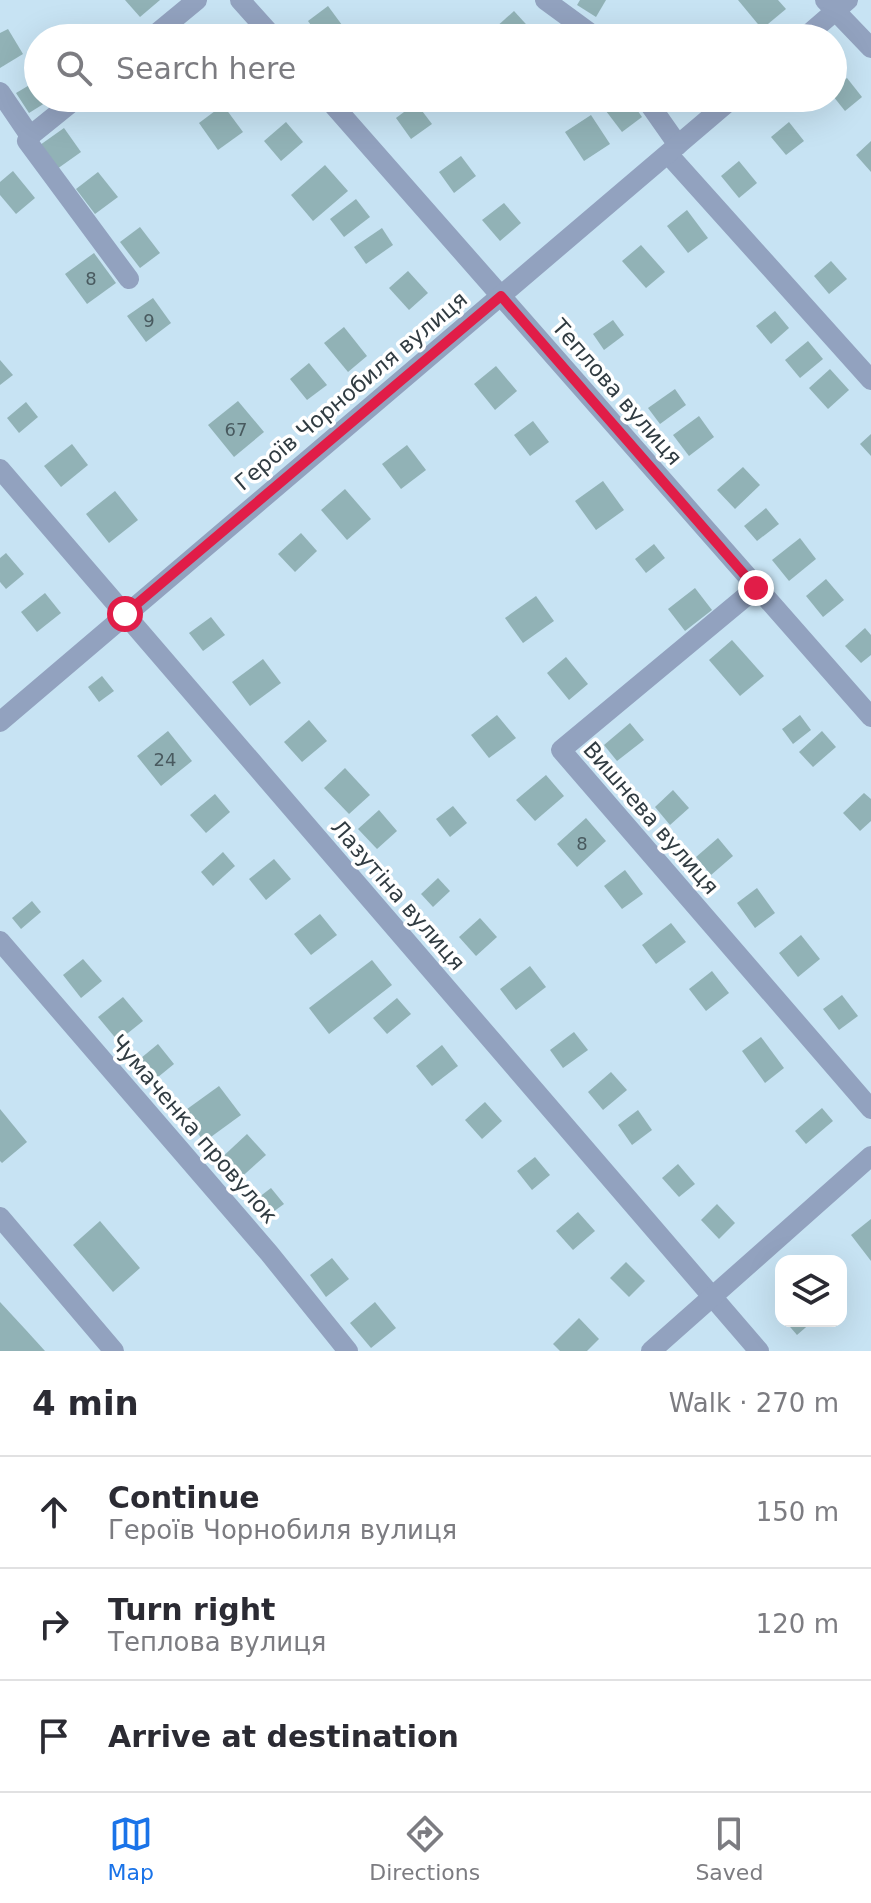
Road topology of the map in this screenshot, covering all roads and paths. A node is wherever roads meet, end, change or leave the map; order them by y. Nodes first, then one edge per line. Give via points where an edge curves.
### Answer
1 (197, 0) edge
2 (240, 0) edge
3 (545, 0) edge
4 (836, 4) edge
5 (168, 24) edge
6 (261, 24) edge
7 (578, 24) edge
8 (817, 24) edge
9 (871, 48) edge
10 (0, 92) edge
11 (60, 112) edge
12 (339, 112) edge
13 (653, 112) edge
14 (717, 112) edge
15 (30, 136) junction
16 (673, 149) junction
17 (129, 279) dead end
18 (501, 296) junction
19 (871, 380) edge
20 (0, 469) edge
21 (756, 588) junction
22 (125, 614) junction
23 (871, 717) edge
24 (0, 722) edge
25 (0, 941) edge
26 (871, 1109) edge
27 (871, 1156) edge
28 (0, 1217) edge
29 (711, 1297) junction
30 (114, 1351) edge
31 (348, 1351) edge
32 (651, 1351) edge
33 (759, 1351) edge

1 - 5 street
2 - 6 street
3 - 7 street
4 - 8 street
4 - 9 street
10 - 15 street
11 - 15 street
12 - 18 street, Теплова вулиця
13 - 16 street
14 - 16 street, Героїв Чорнобиля вулиця
15 - 17 street via 27,141
16 - 18 street, Героїв Чорнобиля вулиця
16 - 19 street
18 - 21 street, Теплова вулиця
18 - 22 street, Героїв Чорнобиля вулиця
20 - 22 street, Лазутіна вулиця
21 - 23 street, Теплова вулиця
21 - 26 street, Вишнева вулиця via 561,750
22 - 24 street, Героїв Чорнобиля вулиця
22 - 29 street, Лазутіна вулиця
25 - 31 street, Чумаченка провулок
27 - 29 street
28 - 30 street
29 - 32 street
29 - 33 street, Лазутіна вулиця

